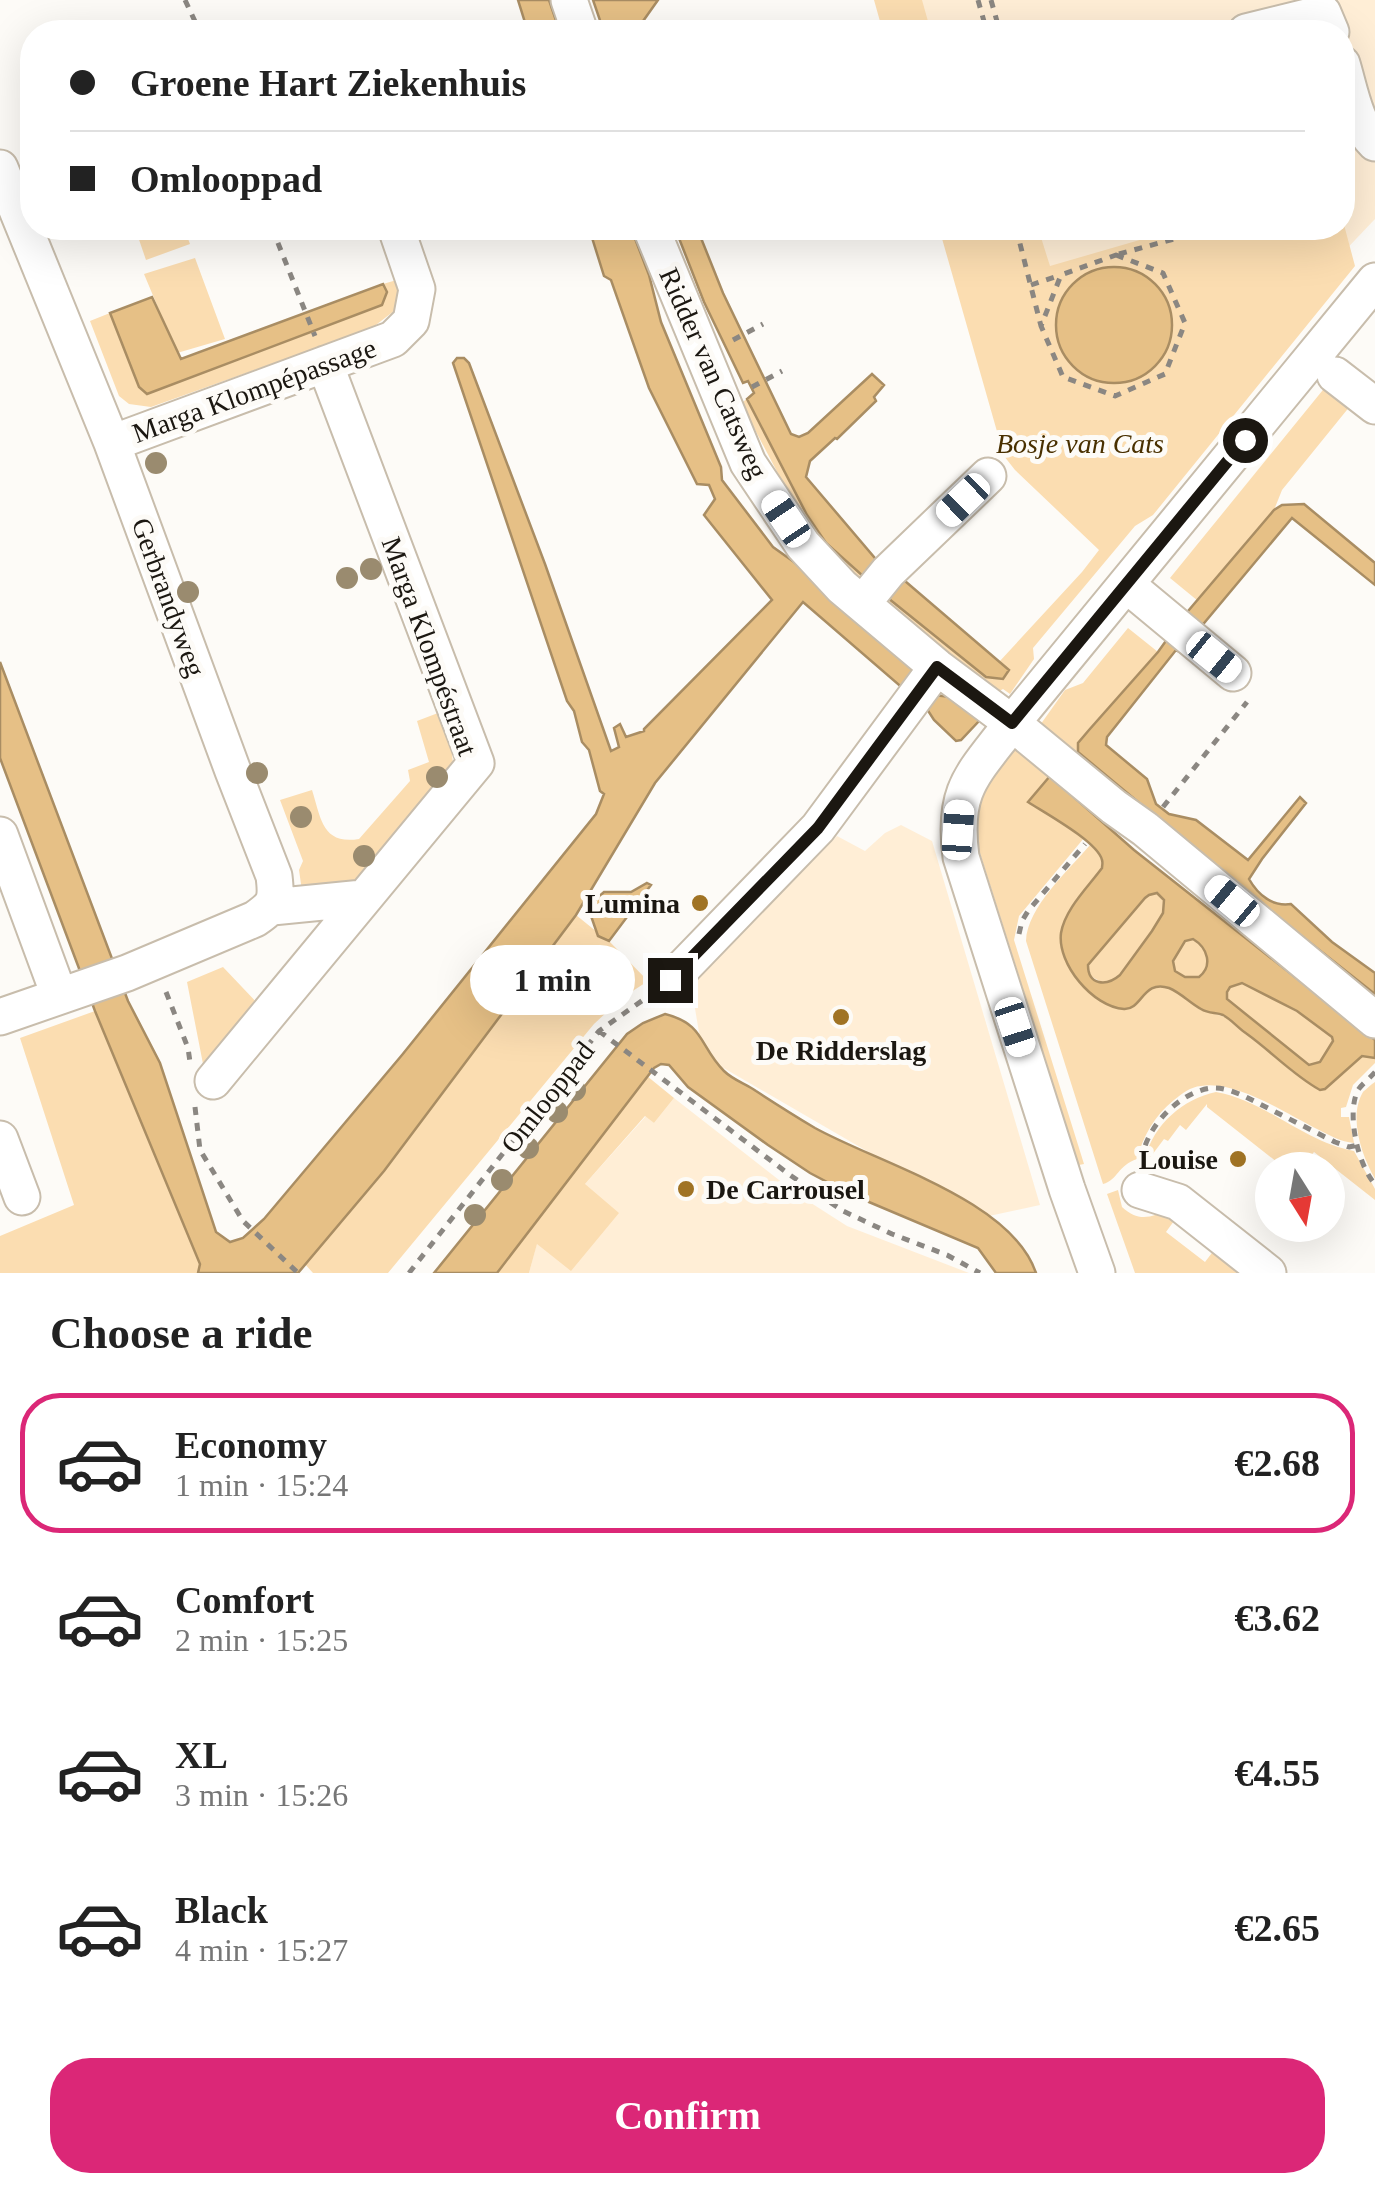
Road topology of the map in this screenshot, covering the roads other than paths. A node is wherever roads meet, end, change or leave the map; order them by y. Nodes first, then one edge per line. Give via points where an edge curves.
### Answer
1 (1295, 20) edge
2 (1326, 20) edge
3 (1355, 79) edge
4 (1375, 103) edge
5 (1355, 105) edge
6 (1375, 143) edge
7 (0, 168) edge
8 (20, 217) edge
9 (29, 240) edge
10 (400, 240) edge
11 (656, 240) edge
12 (1375, 281) edge
13 (319, 348) junction
14 (1336, 375) dead end
15 (1375, 406) edge
16 (112, 443) junction
17 (988, 476) dead end
18 (1127, 584) junction
19 (875, 587) junction
20 (1233, 672) road end
21 (927, 682) junction
22 (1012, 723) junction
23 (0, 836) edge
24 (363, 898) junction
25 (272, 907) junction
26 (670, 980) road end
27 (70, 992) junction
28 (0, 1016) edge
29 (1375, 1020) edge
30 (213, 1081) dead end
31 (0, 1139) edge
32 (1140, 1190) road end
33 (22, 1197) dead end
34 (1097, 1273) edge
35 (1268, 1273) edge

1 - 2 street via 1323,13
3 - 4 street
5 - 6 street
7 - 8 street, Gerbrandyweg
9 - 16 street, Gerbrandyweg
10 - 13 street, Marga Klompépassage via 417,289 411,322 393,339
11 - 19 street, Ridder van Catsweg via 748,464 803,545 842,588
12 - 18 street
13 - 16 street, Marga Klompépassage
13 - 24 street, Marga Klompéstraat via 476,763
14 - 15 street
16 - 25 street, Gerbrandyweg via 274,876
17 - 19 street
18 - 20 street
18 - 22 street
19 - 21 street, Ridder van Catsweg
21 - 22 street, Ridder van Catsweg
21 - 26 street via 818,828
22 - 29 street, Ridder van Catsweg
22 - 34 street via 967,783 959,807 962,857
23 - 27 street
24 - 25 street
24 - 30 street, Marga Klompéstraat
25 - 27 street
27 - 28 street
31 - 33 street
32 - 35 street via 1178,1202

